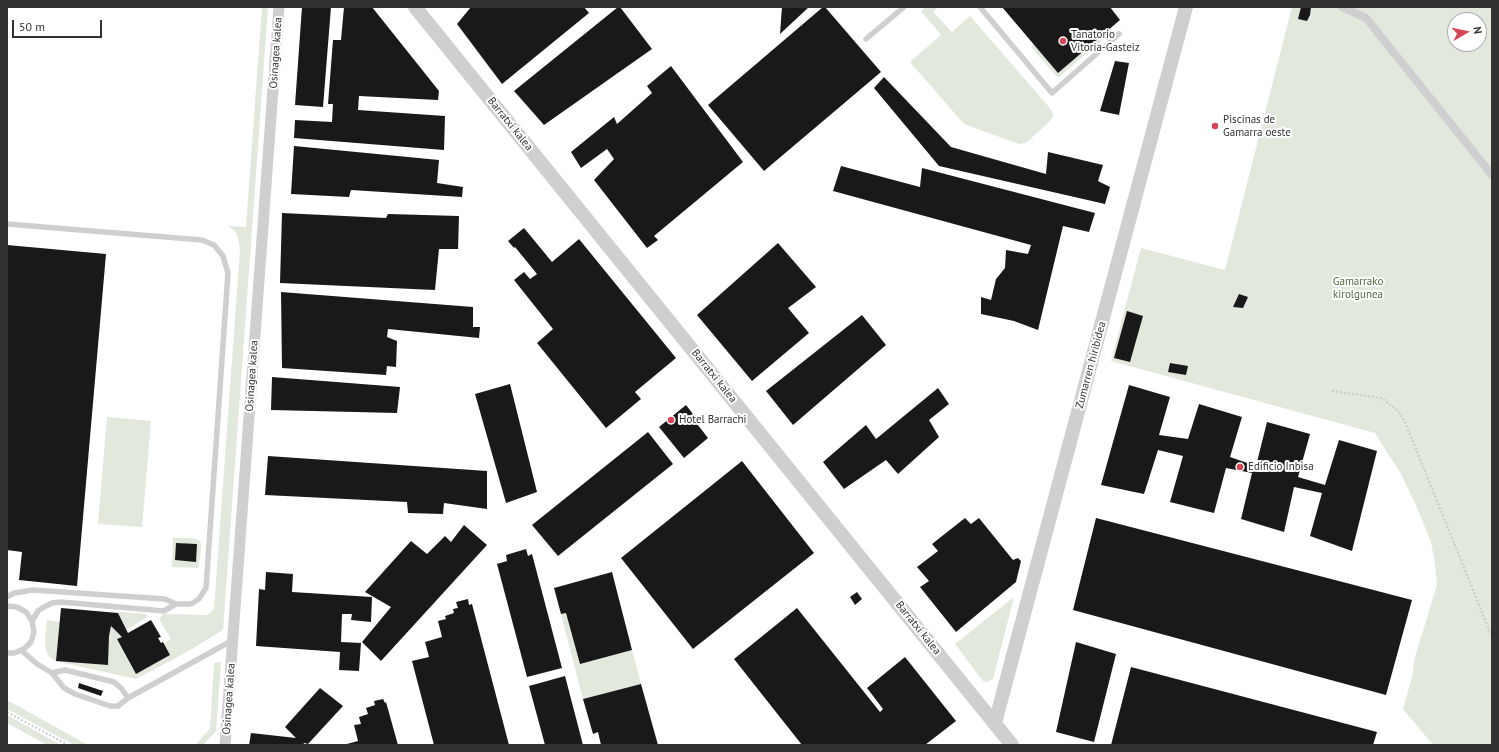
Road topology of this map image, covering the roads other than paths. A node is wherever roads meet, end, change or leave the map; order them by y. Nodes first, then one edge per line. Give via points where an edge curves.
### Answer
1 (279, 7) edge
2 (416, 7) edge
3 (904, 7) edge
4 (980, 7) edge
5 (1186, 7) edge
6 (1342, 7) edge
7 (1119, 34) dead end
8 (866, 39) dead end
9 (1492, 175) edge
10 (7, 224) edge
11 (7, 597) edge
12 (176, 604) junction
13 (7, 606) edge
14 (32, 621) junction
15 (233, 640) junction
16 (21, 650) junction
17 (7, 653) edge
18 (52, 673) junction
19 (128, 698) junction
20 (995, 723) junction
21 (225, 745) edge
22 (1012, 745) edge

1 - 15 street, Osinagea kalea
2 - 20 street, Barratxi kalea
3 - 8 lane
4 - 7 lane via 1052,93
5 - 20 street, Zumarren hiribidea
6 - 9 street via 1366,18
10 - 12 lane via 202,240 214,245 223,256 228,273 206,588 199,599 191,604
11 - 12 lane via 14,593 33,590 165,599
12 - 14 lane via 164,611 52,603 38,612
13 - 14 lane via 17,607 26,612
14 - 16 lane via 34,632 31,642
15 - 19 lane
15 - 21 street, Osinagea kalea
16 - 17 lane
16 - 18 lane
18 - 19 lane via 65,670 114,682 122,688
18 - 19 lane via 64,688 110,706 118,706
20 - 22 street, Barratxi kalea

